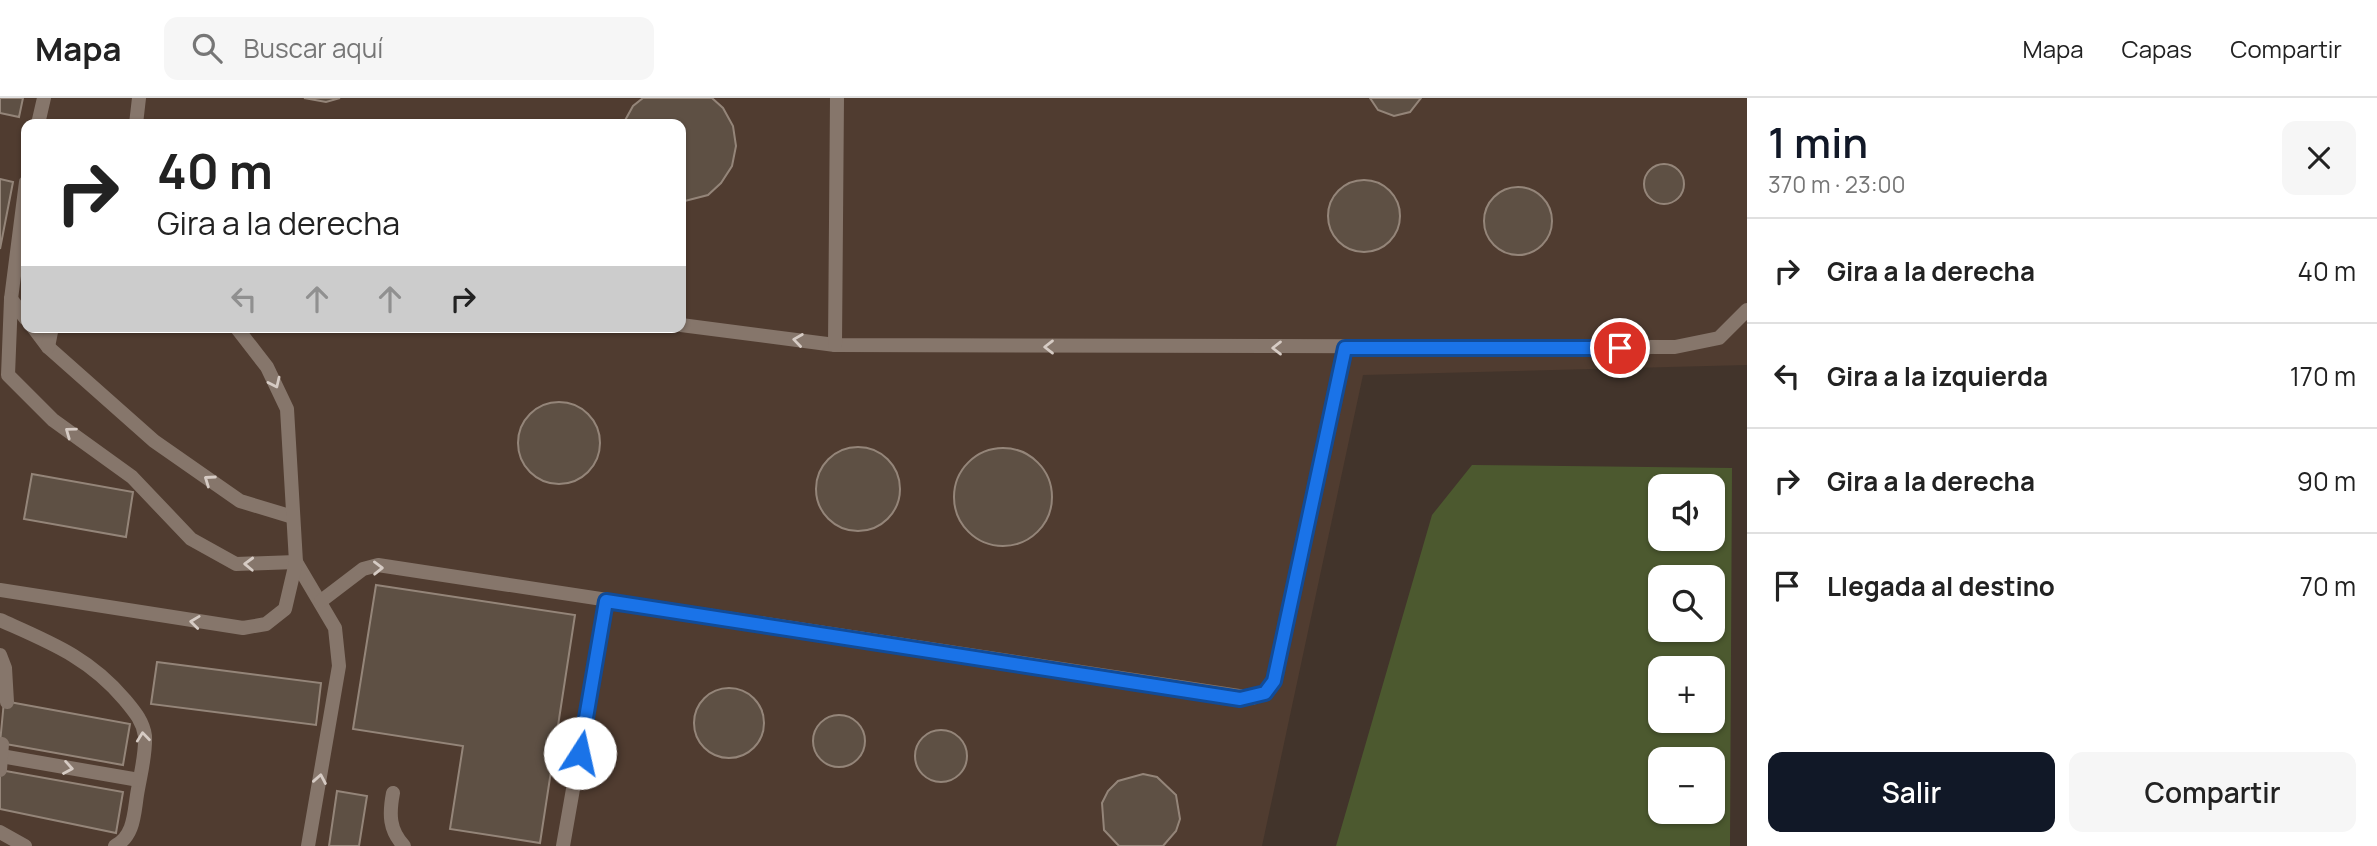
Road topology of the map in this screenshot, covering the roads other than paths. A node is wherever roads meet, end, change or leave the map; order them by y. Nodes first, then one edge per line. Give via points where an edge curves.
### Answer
1 (44, 98) edge
2 (139, 98) edge
3 (837, 98) edge
4 (39, 119) edge
5 (136, 119) edge
6 (21, 221) edge
7 (11, 299) junction
8 (1747, 310) edge
9 (21, 312) edge
10 (686, 326) edge
11 (38, 333) edge
12 (51, 333) edge
13 (244, 333) edge
14 (835, 345) junction
15 (48, 347) junction
16 (1345, 348) junction
17 (293, 517) junction
18 (296, 562) junction
19 (0, 590) edge
20 (321, 601) junction
21 (606, 601) junction
22 (0, 620) edge
23 (0, 655) edge
24 (7, 702) dead end
25 (1, 750) edge
26 (0, 770) edge
27 (139, 780) junction
28 (393, 793) dead end
29 (0, 832) edge
30 (25, 846) edge
31 (115, 846) edge
32 (308, 846) edge
33 (404, 846) edge
34 (563, 846) edge

1 - 4 lane
2 - 5 lane
3 - 14 lane
6 - 7 lane
7 - 9 lane
18 -> 7 lane via 236,564 191,539 132,477 53,420 8,375
8 - 16 lane via 1719,338 1675,348
14 -> 10 lane
11 - 15 lane
12 - 15 lane
13 -> 17 lane via 267,366 287,410
16 -> 14 lane
17 -> 15 lane via 229,494 154,440
16 - 21 lane via 1274,681 1265,693 1252,698
17 - 18 lane
18 -> 19 lane via 285,609 266,624 243,628
18 - 20 lane
20 -> 21 lane via 363,569 378,565
32 -> 20 lane via 339,666 335,628
21 - 34 lane
27 -> 22 lane via 145,735 139,717 121,695 88,662
23 - 24 lane
25 - 26 lane
25 -> 27 lane
27 - 31 lane via 129,833
28 - 33 lane via 389,811 394,836
29 - 30 lane

